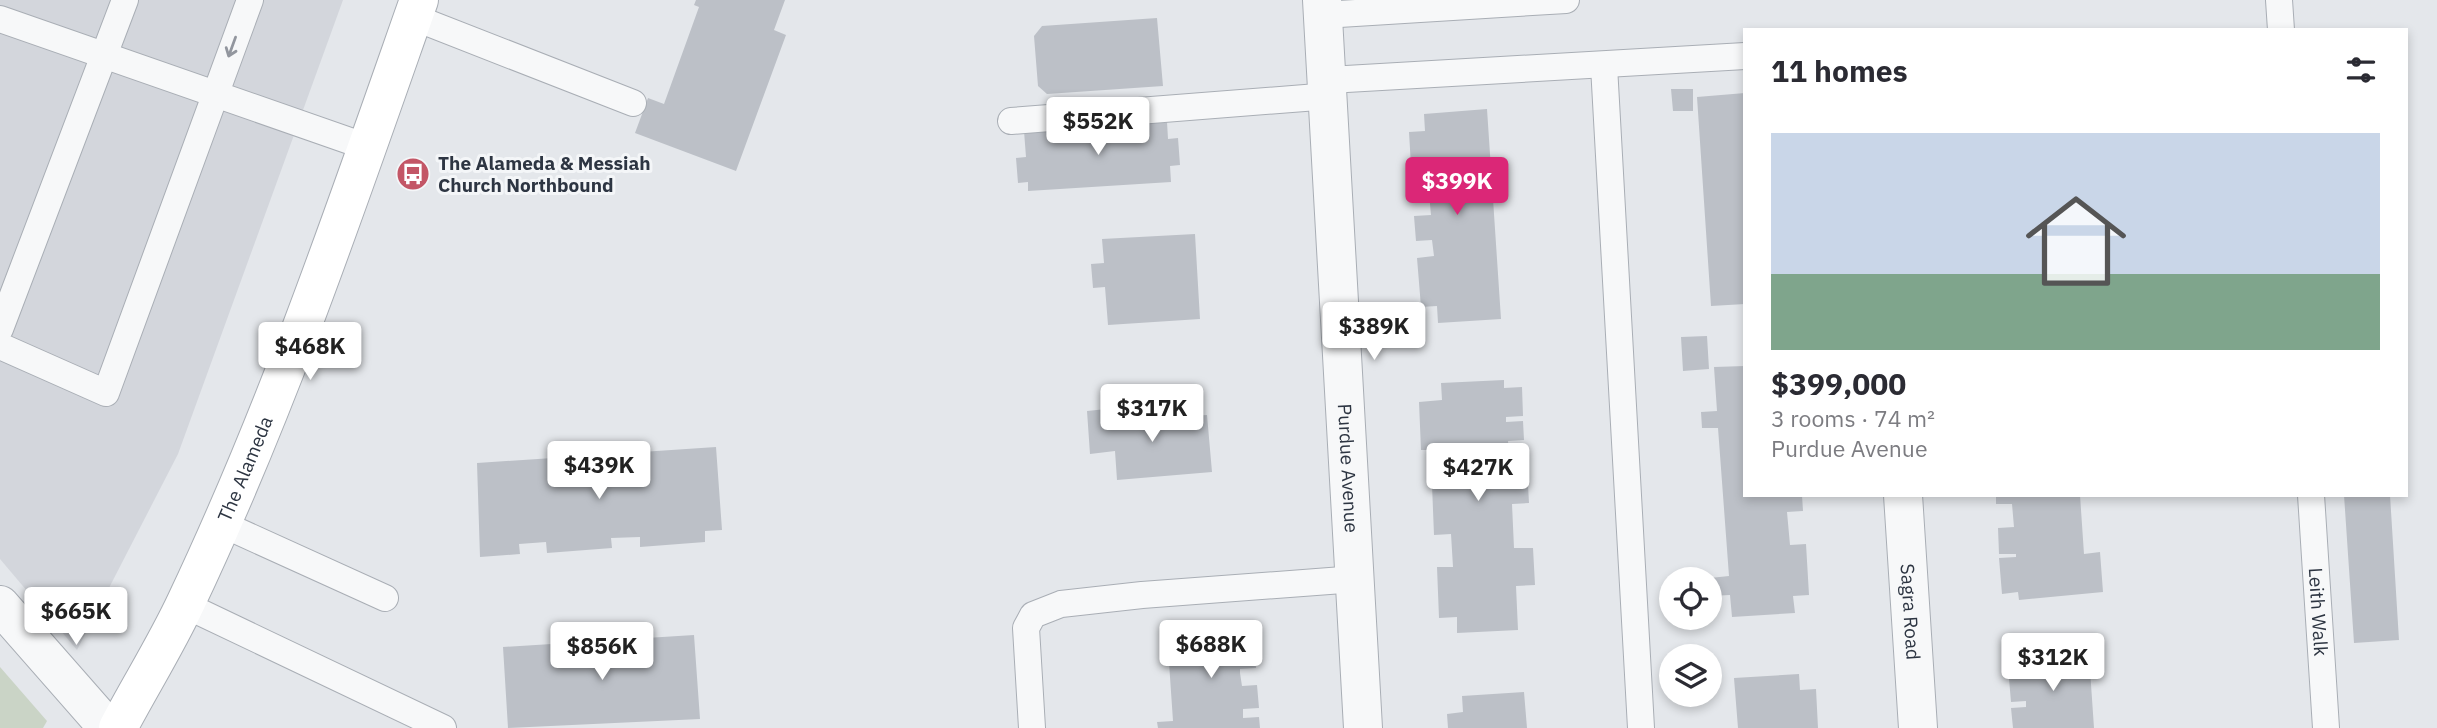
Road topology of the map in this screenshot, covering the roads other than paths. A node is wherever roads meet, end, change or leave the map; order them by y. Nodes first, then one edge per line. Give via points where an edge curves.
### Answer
1 (5, 0) edge
2 (125, 0) edge
3 (250, 0) edge
4 (1566, 0) edge
5 (2279, 0) edge
6 (416, 8) edge
7 (1323, 8) edge
8 (0, 13) edge
9 (0, 19) edge
10 (2281, 28) edge
11 (104, 55) junction
12 (1743, 56) edge
13 (1604, 66) junction
14 (1329, 88) junction
15 (215, 94) junction
16 (633, 103) dead end
17 (1011, 121) dead end
18 (367, 147) junction
19 (0, 329) edge
20 (0, 346) edge
21 (1903, 497) edge
22 (2311, 497) edge
23 (222, 524) junction
24 (1356, 579) junction
25 (385, 598) dead end
26 (0, 605) edge
27 (185, 605) junction
28 (108, 728) edge
29 (118, 728) edge
30 (443, 728) edge
31 (1032, 728) edge
32 (1363, 728) edge
33 (1641, 728) edge
34 (1918, 728) edge
35 (2326, 728) edge

1 - 8 lane
2 - 11 lane
3 -> 15 lane
4 - 7 lane
5 - 10 lane
6 - 16 lane
6 - 18 main road, The Alameda
7 - 14 street, Purdue Avenue
9 - 11 lane
11 - 15 lane
11 - 19 lane
12 - 13 lane
13 - 14 lane
13 - 33 lane
14 - 17 lane
14 - 24 street, Purdue Avenue
15 - 18 lane
15 - 20 lane via 106,393
18 - 23 main road, The Alameda
21 - 34 street, Sagra Road
22 - 35 lane, Leith Walk
23 - 25 lane
23 - 27 main road, The Alameda
24 - 31 lane via 1128,596 1061,604 1033,615 1026,628
24 - 32 street, Purdue Avenue
26 - 28 street
27 - 29 main road, The Alameda
27 - 30 lane

